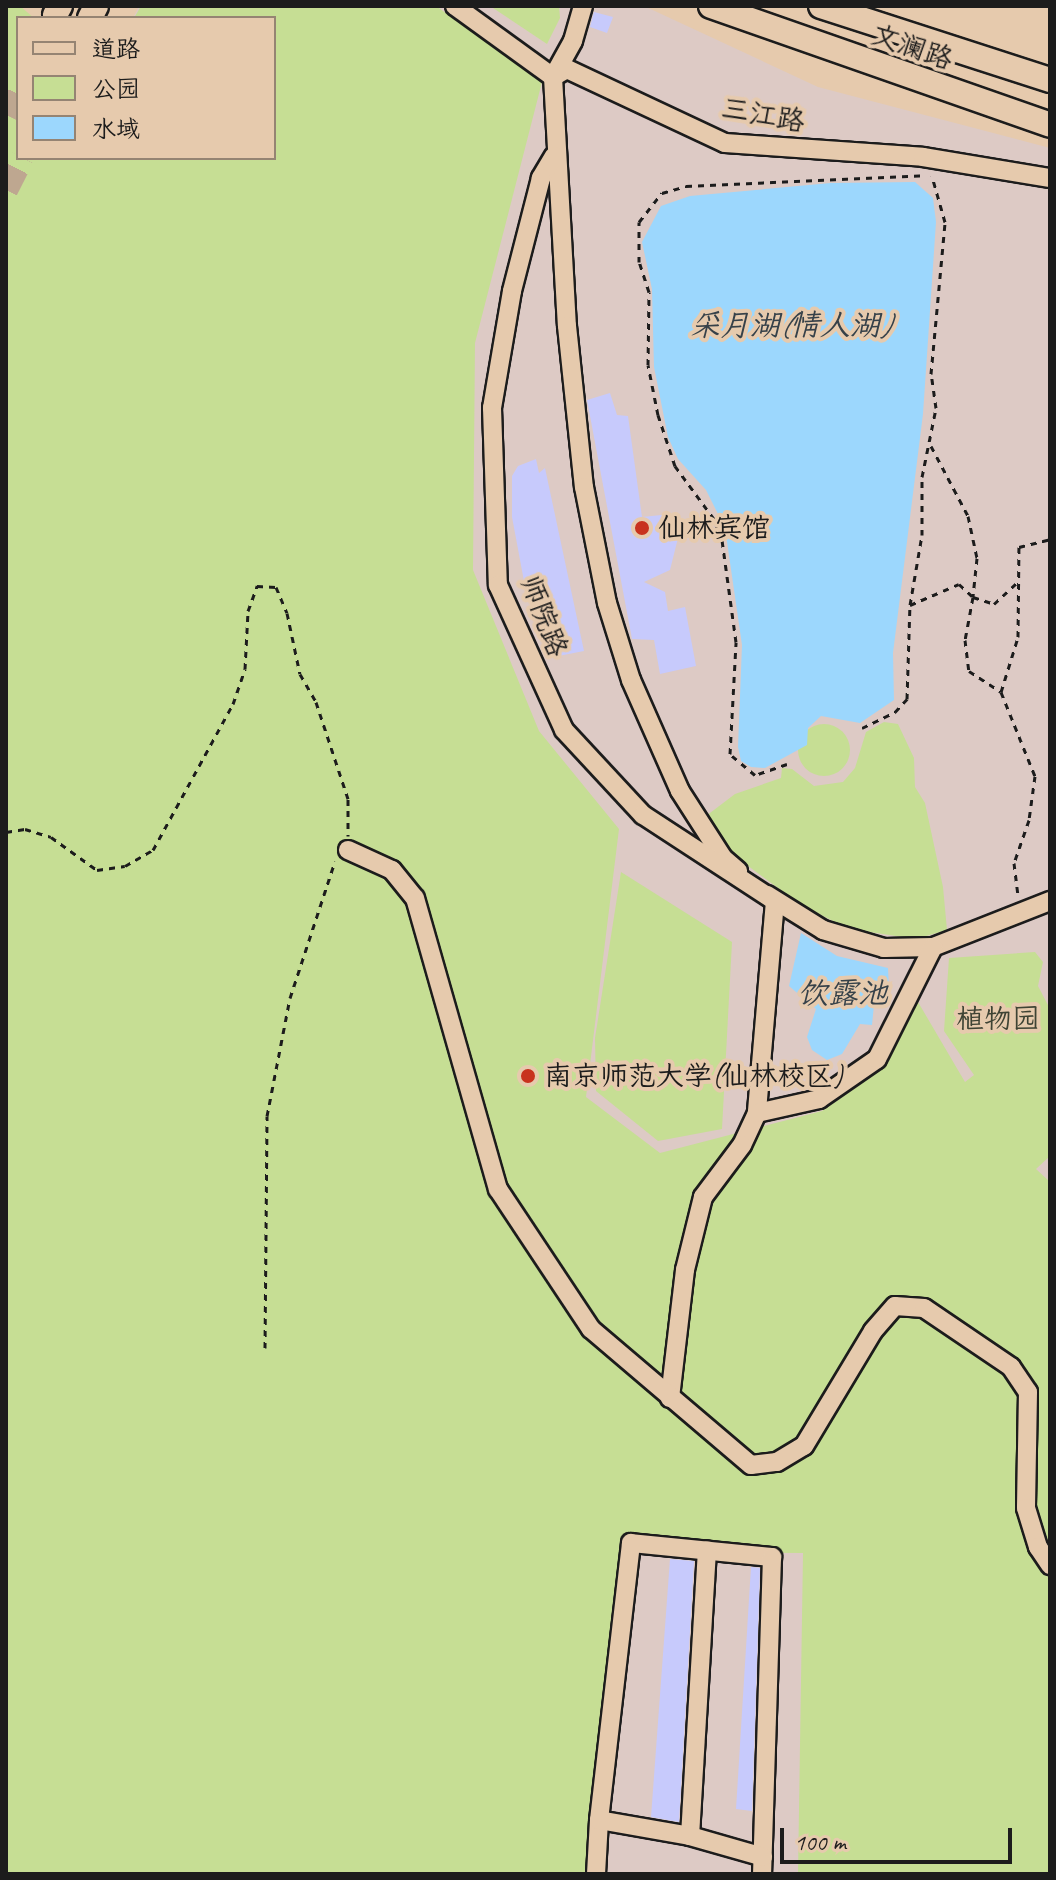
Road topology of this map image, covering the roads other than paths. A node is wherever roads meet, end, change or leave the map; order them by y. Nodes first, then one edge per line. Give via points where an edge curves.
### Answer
1 (455, 6) edge
2 (583, 6) edge
3 (711, 6) edge
4 (821, 6) edge
5 (553, 77) junction
6 (1050, 80) edge
7 (1050, 125) edge
8 (554, 156) junction
9 (1050, 178) edge
10 (348, 850) road end
11 (775, 901) junction
12 (1048, 906) edge
13 (933, 947) junction
14 (757, 1113) junction
15 (670, 1398) junction
16 (707, 1551) junction
17 (1050, 1565) edge
18 (599, 1820) junction
19 (690, 1836) junction
20 (763, 1866) edge
21 (596, 1874) edge

1 - 5 street
2 - 5 street, 师院路 via 573,41
3 - 7 main road, 文澜路
4 - 6 main road, 文澜路
5 - 8 street, 师院路
5 - 9 street, 三江路 via 567,69 725,143 923,157
8 - 11 street, 师院路 via 584,487 607,603 631,680 680,791 723,858
8 - 11 street, 师院路 via 541,178 512,291 492,408 498,585 564,730 643,815
10 - 15 street via 392,870 415,898 498,1189 591,1329
11 - 13 street, 师院路 via 823,930 869,944
11 - 14 street
12 - 13 street, 师院路
13 - 14 street via 877,1059 819,1099
14 - 15 street via 742,1145 703,1197 685,1270
15 - 17 street via 751,1465 777,1462 804,1446 873,1331 895,1306 924,1308 1011,1367 1028,1392 1026,1508 1038,1547
16 - 18 street via 631,1543
16 - 19 street
16 - 20 street via 772,1557
18 - 19 street
18 - 21 street
19 - 20 street

